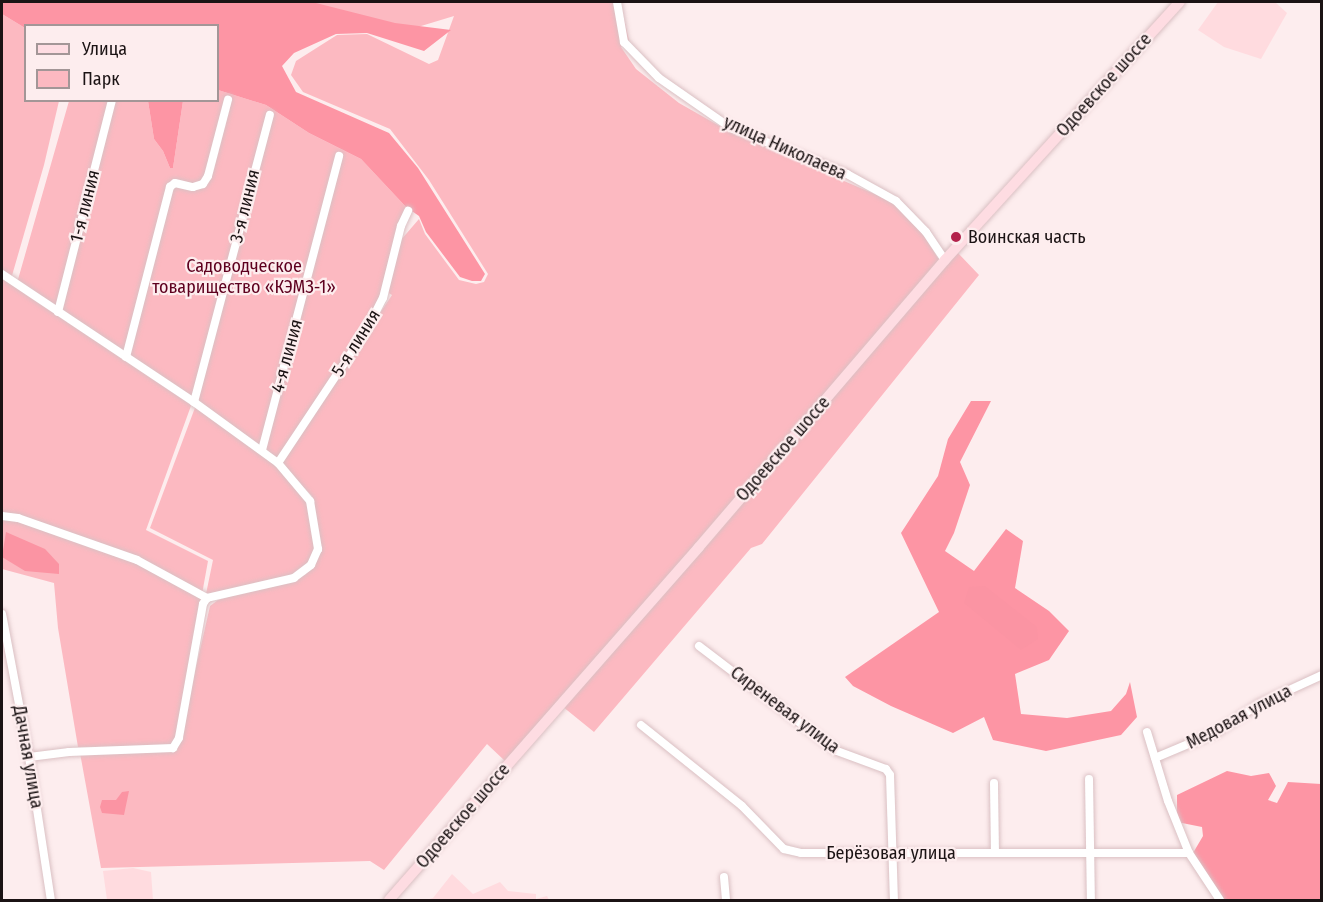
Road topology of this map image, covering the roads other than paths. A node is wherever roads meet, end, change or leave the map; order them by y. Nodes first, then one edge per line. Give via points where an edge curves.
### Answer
1 (617, 2) edge
2 (1180, 2) edge
3 (228, 100) dead end
4 (111, 102) edge
5 (270, 115) dead end
6 (339, 156) dead end
7 (408, 211) dead end
8 (945, 260) junction
9 (2, 274) edge
10 (58, 312) junction
11 (126, 357) junction
12 (194, 402) junction
13 (262, 450) junction
14 (278, 463) junction
15 (2, 516) edge
16 (207, 598) junction
17 (2, 614) edge
18 (699, 646) dead end
19 (1322, 675) edge
20 (641, 724) dead end
21 (1147, 732) dead end
22 (28, 757) junction
23 (1155, 758) junction
24 (1089, 779) dead end
25 (994, 783) dead end
26 (894, 851) junction
27 (1091, 852) junction
28 (995, 853) junction
29 (1189, 853) junction
30 (724, 877) dead end
31 (51, 900) edge
32 (389, 900) edge
33 (726, 900) edge
34 (894, 900) edge
35 (1091, 900) edge
36 (1220, 900) edge

1 - 8 street, улица Николаева via 624,42 659,78 731,128 847,174 897,201
2 - 8 main road, Одоевское шоссе
3 - 11 street via 203,184 193,187 175,183 170,188
4 - 10 street, 1-я линия
5 - 12 street, 3-я линия
6 - 13 street, 4-я линия
7 - 14 street, 5-я линия via 378,308
8 - 32 main road, Одоевское шоссе
9 - 10 street
10 - 11 street
11 - 12 street
12 - 13 street
13 - 14 street
14 - 16 street via 310,501 316,557 294,578
15 - 16 street via 18,518 137,560
16 - 22 street via 179,738 173,748
17 - 22 street, Дачная улица
18 - 26 street, Сиреневая улица via 837,751 886,769 890,775
19 - 23 street, Медовая улица via 1258,704 1217,732
20 - 26 street, Берёзовая улица via 742,806 784,849 801,853
21 - 23 street
22 - 31 street, Дачная улица
23 - 29 street
24 - 27 street
25 - 28 street
26 - 28 street, Берёзовая улица
26 - 34 street, Сиреневая улица
27 - 28 street, Берёзовая улица
27 - 29 street, Берёзовая улица
27 - 35 street
29 - 36 street
30 - 33 street

